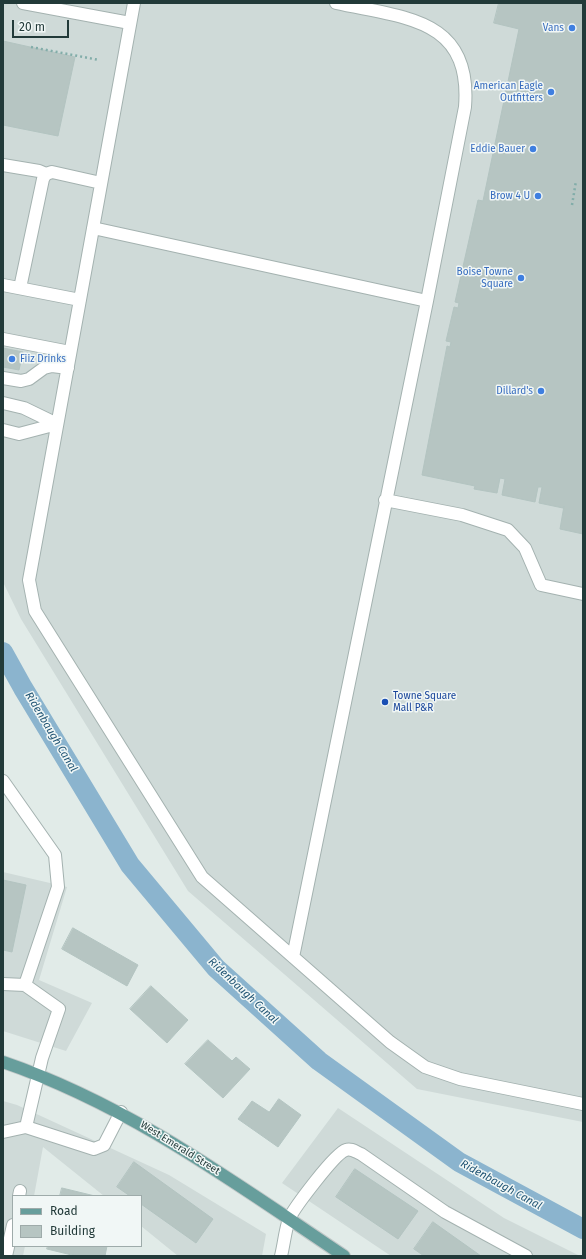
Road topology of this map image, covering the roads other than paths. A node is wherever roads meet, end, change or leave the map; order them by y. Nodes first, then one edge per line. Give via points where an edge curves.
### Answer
1 (23, 3) edge
2 (134, 3) edge
3 (336, 3) edge
4 (130, 23) junction
5 (3, 165) edge
6 (46, 174) junction
7 (101, 183) junction
8 (93, 228) junction
9 (3, 285) edge
10 (20, 288) junction
11 (80, 300) junction
12 (427, 301) junction
13 (3, 339) edge
14 (70, 352) junction
15 (68, 368) junction
16 (3, 378) edge
17 (3, 403) edge
18 (58, 424) junction
19 (3, 430) edge
20 (385, 500) junction
21 (583, 594) edge
22 (3, 780) edge
23 (293, 957) junction
24 (3, 984) edge
25 (25, 985) junction
26 (3, 1062) edge
27 (38, 1074) junction
28 (583, 1104) edge
29 (121, 1112) junction
30 (26, 1127) junction
31 (3, 1132) edge
32 (290, 1219) junction
33 (12, 1229) edge
34 (6, 1256) edge
35 (281, 1256) edge
36 (344, 1256) edge
37 (526, 1256) edge

1 - 4 street
2 - 4 street
3 - 12 street via 417,20 434,28 446,39 462,67 465,107
4 - 7 street
5 - 6 street
6 - 7 street via 52,172
6 - 10 street via 42,179
7 - 8 street
8 - 11 street
8 - 12 street
9 - 10 street
10 - 11 street
11 - 14 street
12 - 20 street
13 - 14 street
14 - 15 street
15 - 16 street via 44,368 29,379 21,381
15 - 18 street
17 - 18 street via 24,408
18 - 19 street via 19,434
18 - 23 street via 29,580 35,612 202,877
20 - 21 street via 462,515 508,530 525,548 541,585
20 - 23 street
22 - 25 street via 55,855 58,887
23 - 28 street via 390,1042 425,1067 460,1079
24 - 25 street
25 - 27 street via 59,1009
26 - 27 main road, West Emerald Street
27 - 29 main road, West Emerald Street
27 - 30 street
29 - 30 street via 104,1145 94,1149
29 - 32 main road, West Emerald Street via 187,1150
30 - 31 street
32 - 35 street
32 - 36 main road, West Emerald Street
32 - 37 street via 302,1199 332,1161 344,1150 350,1149 445,1212
33 - 34 street

